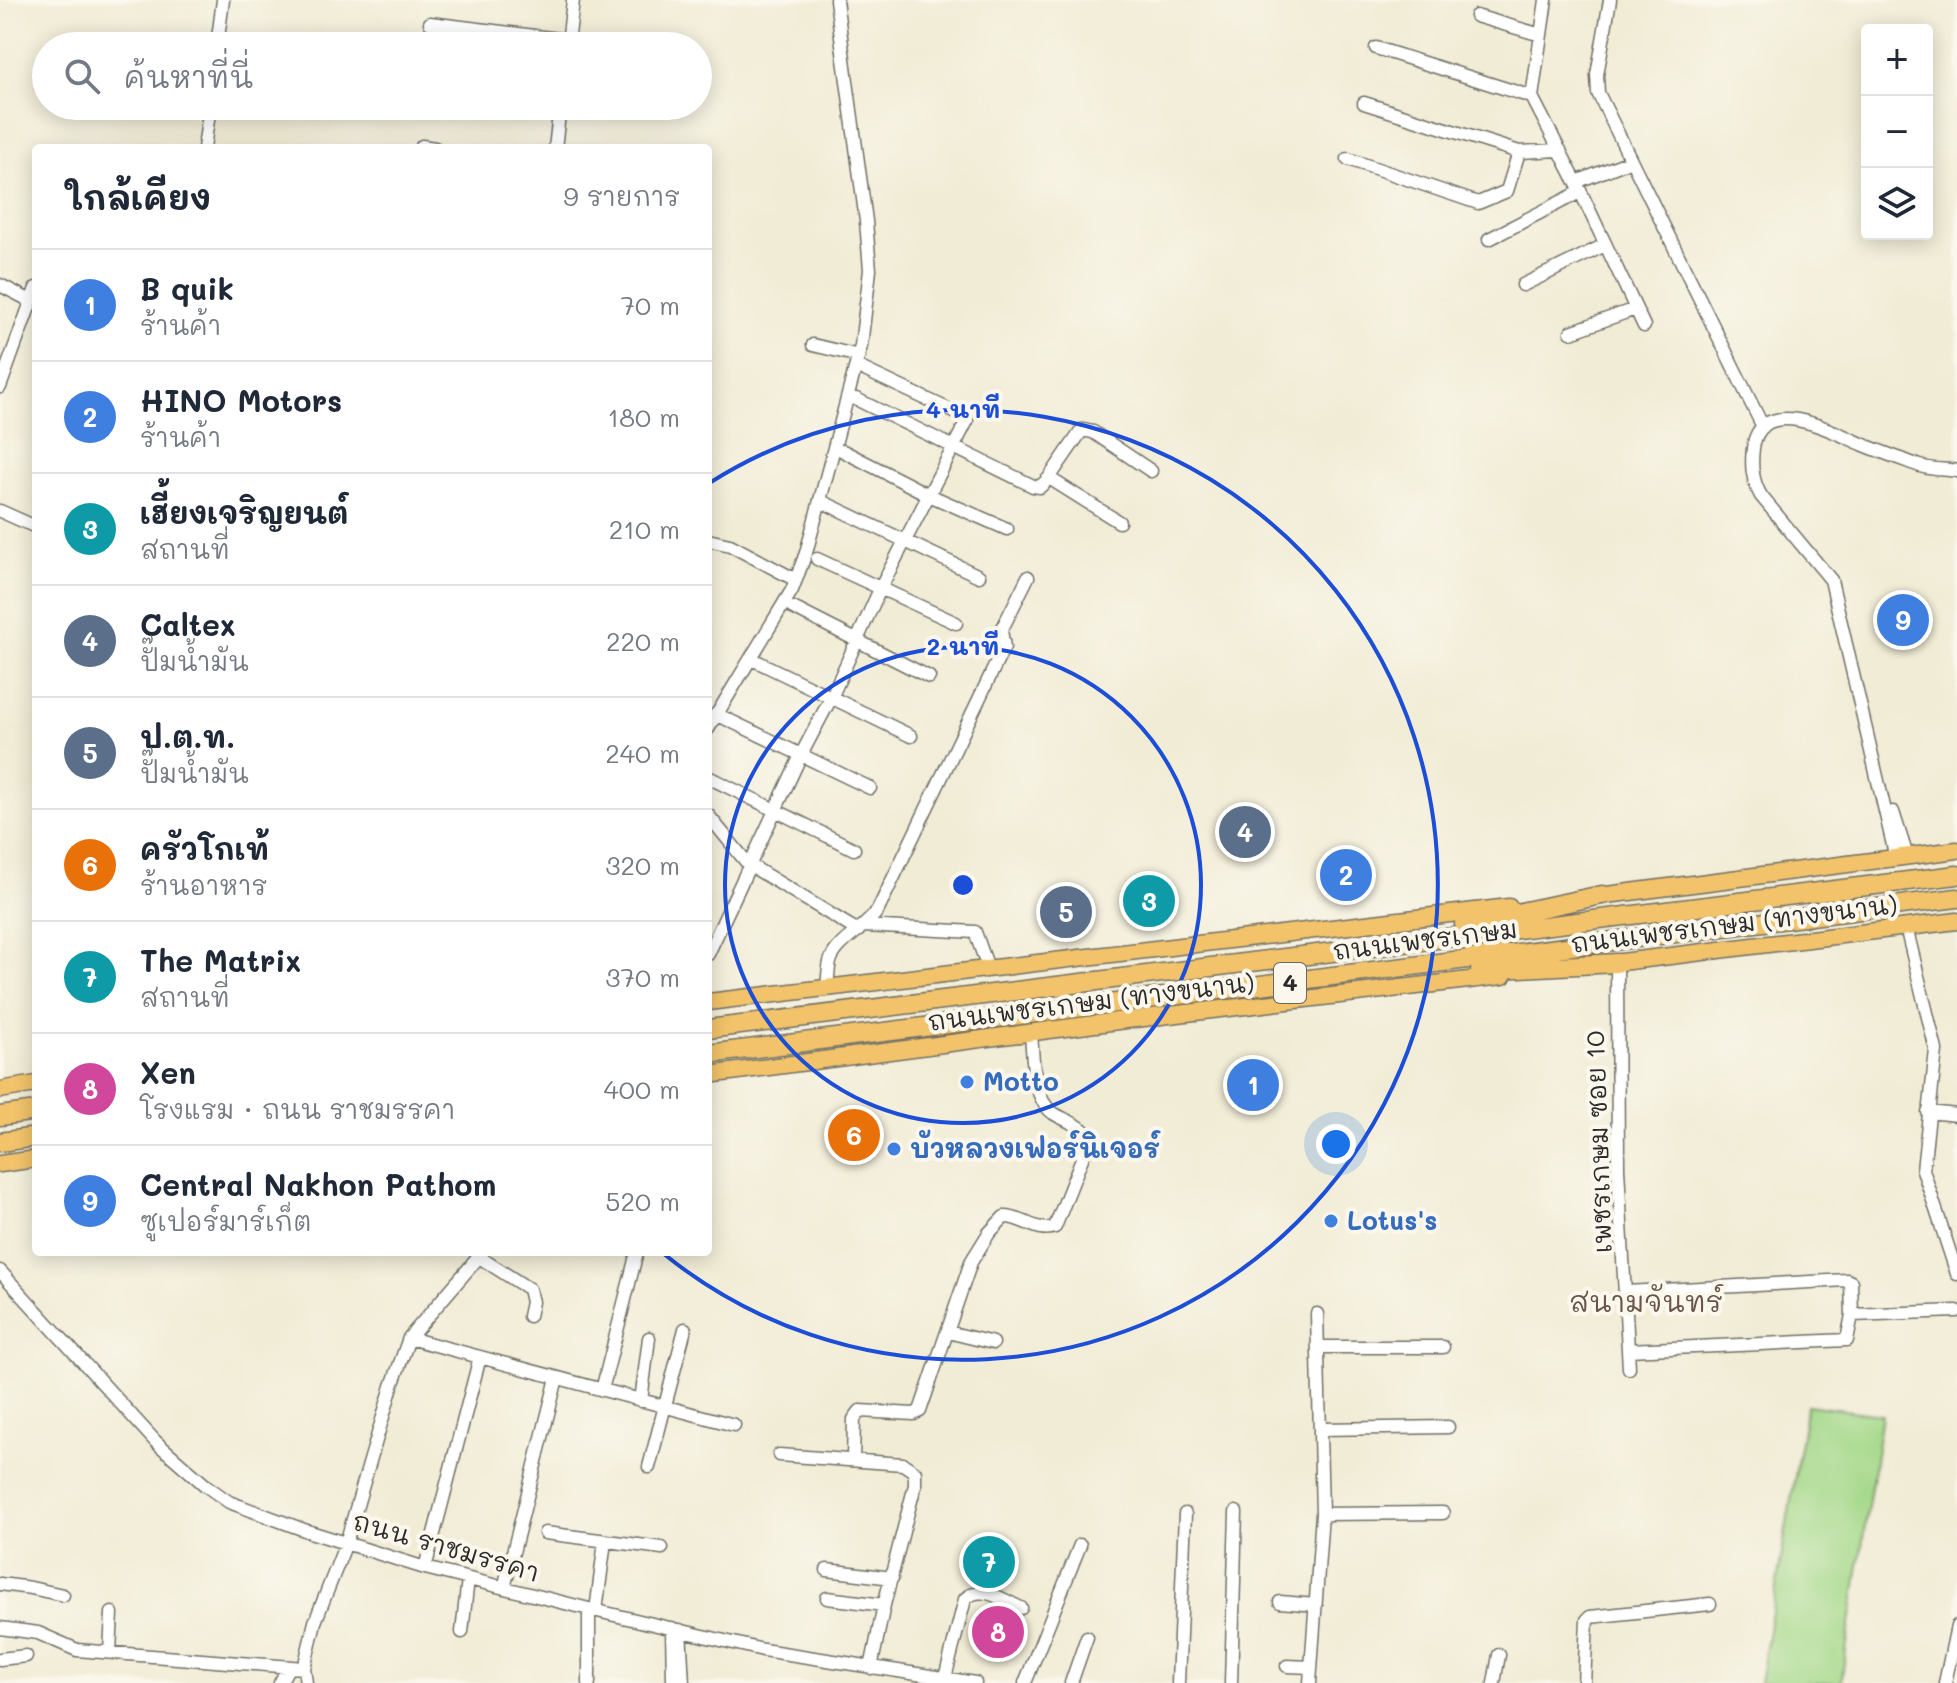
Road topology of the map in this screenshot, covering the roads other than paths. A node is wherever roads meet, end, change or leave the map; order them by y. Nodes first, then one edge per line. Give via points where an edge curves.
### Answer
1 (223, 0) edge
2 (573, 0) edge
3 (836, 0) edge
4 (1546, 0) edge
5 (1610, 0) edge
6 (1476, 16) dead end
7 (430, 23) dead end
8 (219, 32) edge
9 (492, 32) edge
10 (569, 32) edge
11 (1541, 35) junction
12 (1376, 48) dead end
13 (1532, 97) junction
14 (1364, 103) dead end
15 (208, 120) edge
16 (558, 120) edge
17 (205, 144) edge
18 (555, 144) edge
19 (1560, 150) junction
20 (1519, 152) junction
21 (1348, 159) dead end
22 (1630, 161) junction
23 (1578, 187) junction
24 (1489, 239) dead end
25 (1605, 245) junction
26 (0, 285) edge
27 (1523, 285) dead end
28 (31, 301) joint
29 (1635, 309) junction
30 (1644, 326) dead end
31 (1571, 332) dead end
32 (813, 345) dead end
33 (858, 361) junction
34 (0, 387) edge
35 (856, 399) dead end
36 (1763, 427) junction
37 (952, 446) junction
38 (843, 451) dead end
39 (1151, 471) dead end
40 (1957, 471) edge
41 (1049, 478) junction
42 (929, 495) junction
43 (825, 503) dead end
44 (0, 511) edge
45 (1119, 522) dead end
46 (32, 525) edge
47 (1007, 529) dead end
48 (712, 541) edge
49 (907, 542) junction
50 (817, 559) dead end
51 (979, 576) dead end
52 (1028, 577) dead end
53 (796, 580) junction
54 (880, 589) junction
55 (793, 608) dead end
56 (956, 623) dead end
57 (857, 641) junction
58 (752, 659) junction
59 (929, 677) dead end
60 (831, 698) junction
61 (716, 714) junction
62 (712, 722) edge
63 (911, 736) dead end
64 (801, 755) junction
65 (712, 779) edge
66 (870, 788) dead end
67 (776, 810) junction
68 (712, 820) edge
69 (854, 849) dead end
70 (1957, 850) edge
71 (1902, 857) junction
72 (748, 864) junction
73 (1957, 875) edge
74 (1602, 895) junction
75 (1957, 898) edge
76 (1957, 921) edge
77 (1906, 927) junction
78 (861, 928) junction
79 (712, 945) edge
80 (1340, 949) junction
81 (1617, 963) junction
82 (988, 968) junction
83 (1344, 976) junction
84 (827, 988) junction
85 (712, 1002) edge
86 (712, 1028) edge
87 (1031, 1033) junction
88 (712, 1054) edge
89 (712, 1074) edge
90 (32, 1085) edge
91 (0, 1090) edge
92 (32, 1112) edge
93 (1928, 1112) junction
94 (1957, 1115) edge
95 (0, 1116) edge
96 (32, 1138) edge
97 (0, 1142) edge
98 (32, 1160) edge
99 (0, 1164) edge
100 (480, 1256) edge
101 (482, 1256) edge
102 (636, 1256) edge
103 (0, 1271) edge
104 (1957, 1274) edge
105 (1626, 1292) junction
106 (1957, 1311) edge
107 (1317, 1314) dead end
108 (1852, 1315) junction
109 (529, 1316) dead end
110 (685, 1329) dead end
111 (948, 1332) junction
112 (409, 1338) junction
113 (649, 1338) dead end
114 (993, 1343) dead end
115 (1318, 1347) junction
116 (1443, 1347) dead end
117 (1628, 1350) junction
118 (480, 1357) junction
119 (1629, 1368) dead end
120 (557, 1378) junction
121 (602, 1390) junction
122 (641, 1401) junction
123 (666, 1408) junction
124 (734, 1425) dead end
125 (1448, 1427) dead end
126 (1321, 1429) junction
127 (779, 1455) dead end
128 (853, 1459) junction
129 (649, 1467) dead end
130 (1236, 1512) dead end
131 (1443, 1513) dead end
132 (1185, 1514) dead end
133 (1322, 1514) junction
134 (545, 1533) dead end
135 (605, 1541) junction
136 (346, 1543) junction
137 (1080, 1545) dead end
138 (662, 1548) dead end
139 (425, 1568) junction
140 (827, 1570) dead end
141 (892, 1578) junction
142 (468, 1579) junction
143 (0, 1584) edge
144 (504, 1588) junction
145 (63, 1595) dead end
146 (827, 1598) dead end
147 (1280, 1602) dead end
148 (1710, 1604) dead end
149 (884, 1605) junction
150 (1316, 1605) junction
151 (1021, 1608) dead end
152 (592, 1610) junction
153 (112, 1613) dead end
154 (1957, 1626) edge
155 (0, 1628) edge
156 (676, 1629) junction
157 (462, 1632) dead end
158 (1087, 1637) dead end
159 (110, 1652) junction
160 (1499, 1655) dead end
161 (26, 1656) dead end
162 (0, 1659) edge
163 (1287, 1666) dead end
164 (1311, 1667) junction
165 (288, 1668) junction
166 (304, 1668) junction
167 (871, 1668) junction
168 (1953, 1669) edge
169 (945, 1678) junction
170 (280, 1683) edge
171 (306, 1683) edge
172 (589, 1683) edge
173 (673, 1683) edge
174 (683, 1683) edge
175 (975, 1683) edge
176 (1025, 1683) edge
177 (1071, 1683) edge
178 (1178, 1683) edge
179 (1231, 1683) edge
180 (1310, 1683) edge
181 (1494, 1683) edge
182 (1584, 1683) edge
183 (1945, 1683) edge

1 - 8 street
2 - 10 street
3 - 33 street via 870,270
4 - 11 street
5 - 22 street via 1596,85
6 - 11 street
7 - 9 street
11 - 13 street
12 - 13 street
13 - 19 street
14 - 20 street
15 - 17 street
16 - 18 street
19 - 20 street
19 - 23 street
20 - 21 street via 1507,191 1478,203
22 - 23 street
22 - 36 street
23 - 24 street
23 - 25 street
25 - 27 street
25 - 29 street
26 - 28 street
28 - 34 street
29 - 30 street
29 - 31 street
32 - 33 street
33 - 37 street via 967,418
33 - 53 street
35 - 37 street
36 - 40 street via 1778,420 1809,422 1924,467
36 - 71 street via 1753,447 1754,485 1825,569 1834,589
37 - 41 street via 1033,486 1040,487
37 - 42 street
38 - 42 street
39 - 41 street via 1082,430
41 - 45 street
42 - 47 street
42 - 49 street
43 - 49 street
44 - 46 street
48 - 53 street
49 - 51 street
49 - 54 street
50 - 54 street
52 - 78 street via 1001,631 1004,647 878,910
53 - 58 street
54 - 56 street
54 - 57 street
55 - 57 street
57 - 59 street
57 - 60 street
58 - 60 street
58 - 61 street
60 - 63 street
60 - 64 street
61 - 62 street
61 - 64 street
64 - 66 street
64 - 67 street
65 - 67 street
67 - 69 street
67 - 72 street
68 - 72 street
70 - 71 main road, ถนนเพชรเกษม (ทางขนาน) / 4
71 - 74 main road, ถนนเพชรเกษม (ทางขนาน) / 4
72 - 78 street
72 - 79 street
73 - 80 highway, ถนนเพชรเกษม / 4
74 - 80 highway
74 - 82 main road, ถนนเพชรเกษม (ทางขนาน) / 4
75 - 83 highway, ถนนเพชรเกษม / 4
76 - 77 main road, ถนนเพชรเกษม (ทางขนาน) / 4
77 - 81 main road, ถนนเพชรเกษม (ทางขนาน) / 4
77 - 93 street via 1936,1050
78 - 82 street via 975,932
78 - 84 street via 834,953
80 - 86 highway, ถนนเพชรเกษม / 4
81 - 83 highway
81 - 87 main road, ถนนเพชรเกษม (ทางขนาน) / 4
81 - 105 street, เพชรเกษม ซอย 10 via 1618,1168
82 - 84 main road, ถนนเพชรเกษม (ทางขนาน) / 4
83 - 88 highway, ถนนเพชรเกษม / 4
84 - 85 main road, ถนนเพชรเกษม (ทางขนาน) / 4
87 - 89 main road, ถนนเพชรเกษม (ทางขนาน) / 4
87 - 111 street via 1041,1100 1090,1138 1055,1227 1044,1229 1012,1216 989,1233 971,1262
90 - 91 main road
92 - 95 highway
93 - 94 street
93 - 104 street via 1923,1173
96 - 97 highway
98 - 99 main road
100 - 112 street
101 - 109 street via 529,1289
102 - 121 street
103 - 136 street, ถนน ราชมรรคา via 156,1442 205,1485 229,1502
105 - 108 street via 1847,1280
105 - 117 street, เพชรเกษม ซอย 10
106 - 108 street
107 - 115 street
108 - 117 street via 1847,1340
110 - 123 street
111 - 114 street
111 - 128 street via 920,1411 860,1411 854,1419
112 - 118 street
112 - 136 street
113 - 122 street
115 - 116 street
115 - 126 street
117 - 119 street, เพชรเกษม ซอย 10
118 - 120 street
118 - 139 street
120 - 121 street
120 - 144 street
121 - 122 street
122 - 123 street
123 - 124 street
123 - 129 street
125 - 126 street
126 - 133 street
127 - 128 street
128 - 141 street via 903,1464 915,1472
130 - 179 street
131 - 133 street
132 - 178 street
133 - 150 street
134 - 135 street
135 - 138 street
135 - 152 street
136 - 139 street, ถนน ราชมรรคา
136 - 166 street via 315,1622
137 - 176 street
139 - 142 street, ถนน ราชมรรคา
140 - 141 street
141 - 149 street
142 - 144 street, ถนน ราชมรรคา
142 - 157 street
143 - 145 street
144 - 152 street, ถนน ราชมรรคา
146 - 149 street
147 - 150 street
148 - 182 street via 1590,1617
149 - 167 street
150 - 164 street
151 - 169 street via 981,1591 965,1599
152 - 156 street, ถนน ราชมรรคา
152 - 172 street
153 - 159 street
154 - 168 street
155 - 159 street via 38,1633 77,1650
156 - 167 street, ถนน ราชมรรคา
156 - 173 street
156 - 174 street
158 - 177 street
159 - 165 street
160 - 181 street
161 - 162 street
163 - 164 street
164 - 180 street
165 - 166 street
165 - 170 street
166 - 171 street
167 - 169 street, ถนน ราชมรรคา
168 - 183 street
169 - 175 street, ถนน ราชมรรคา

